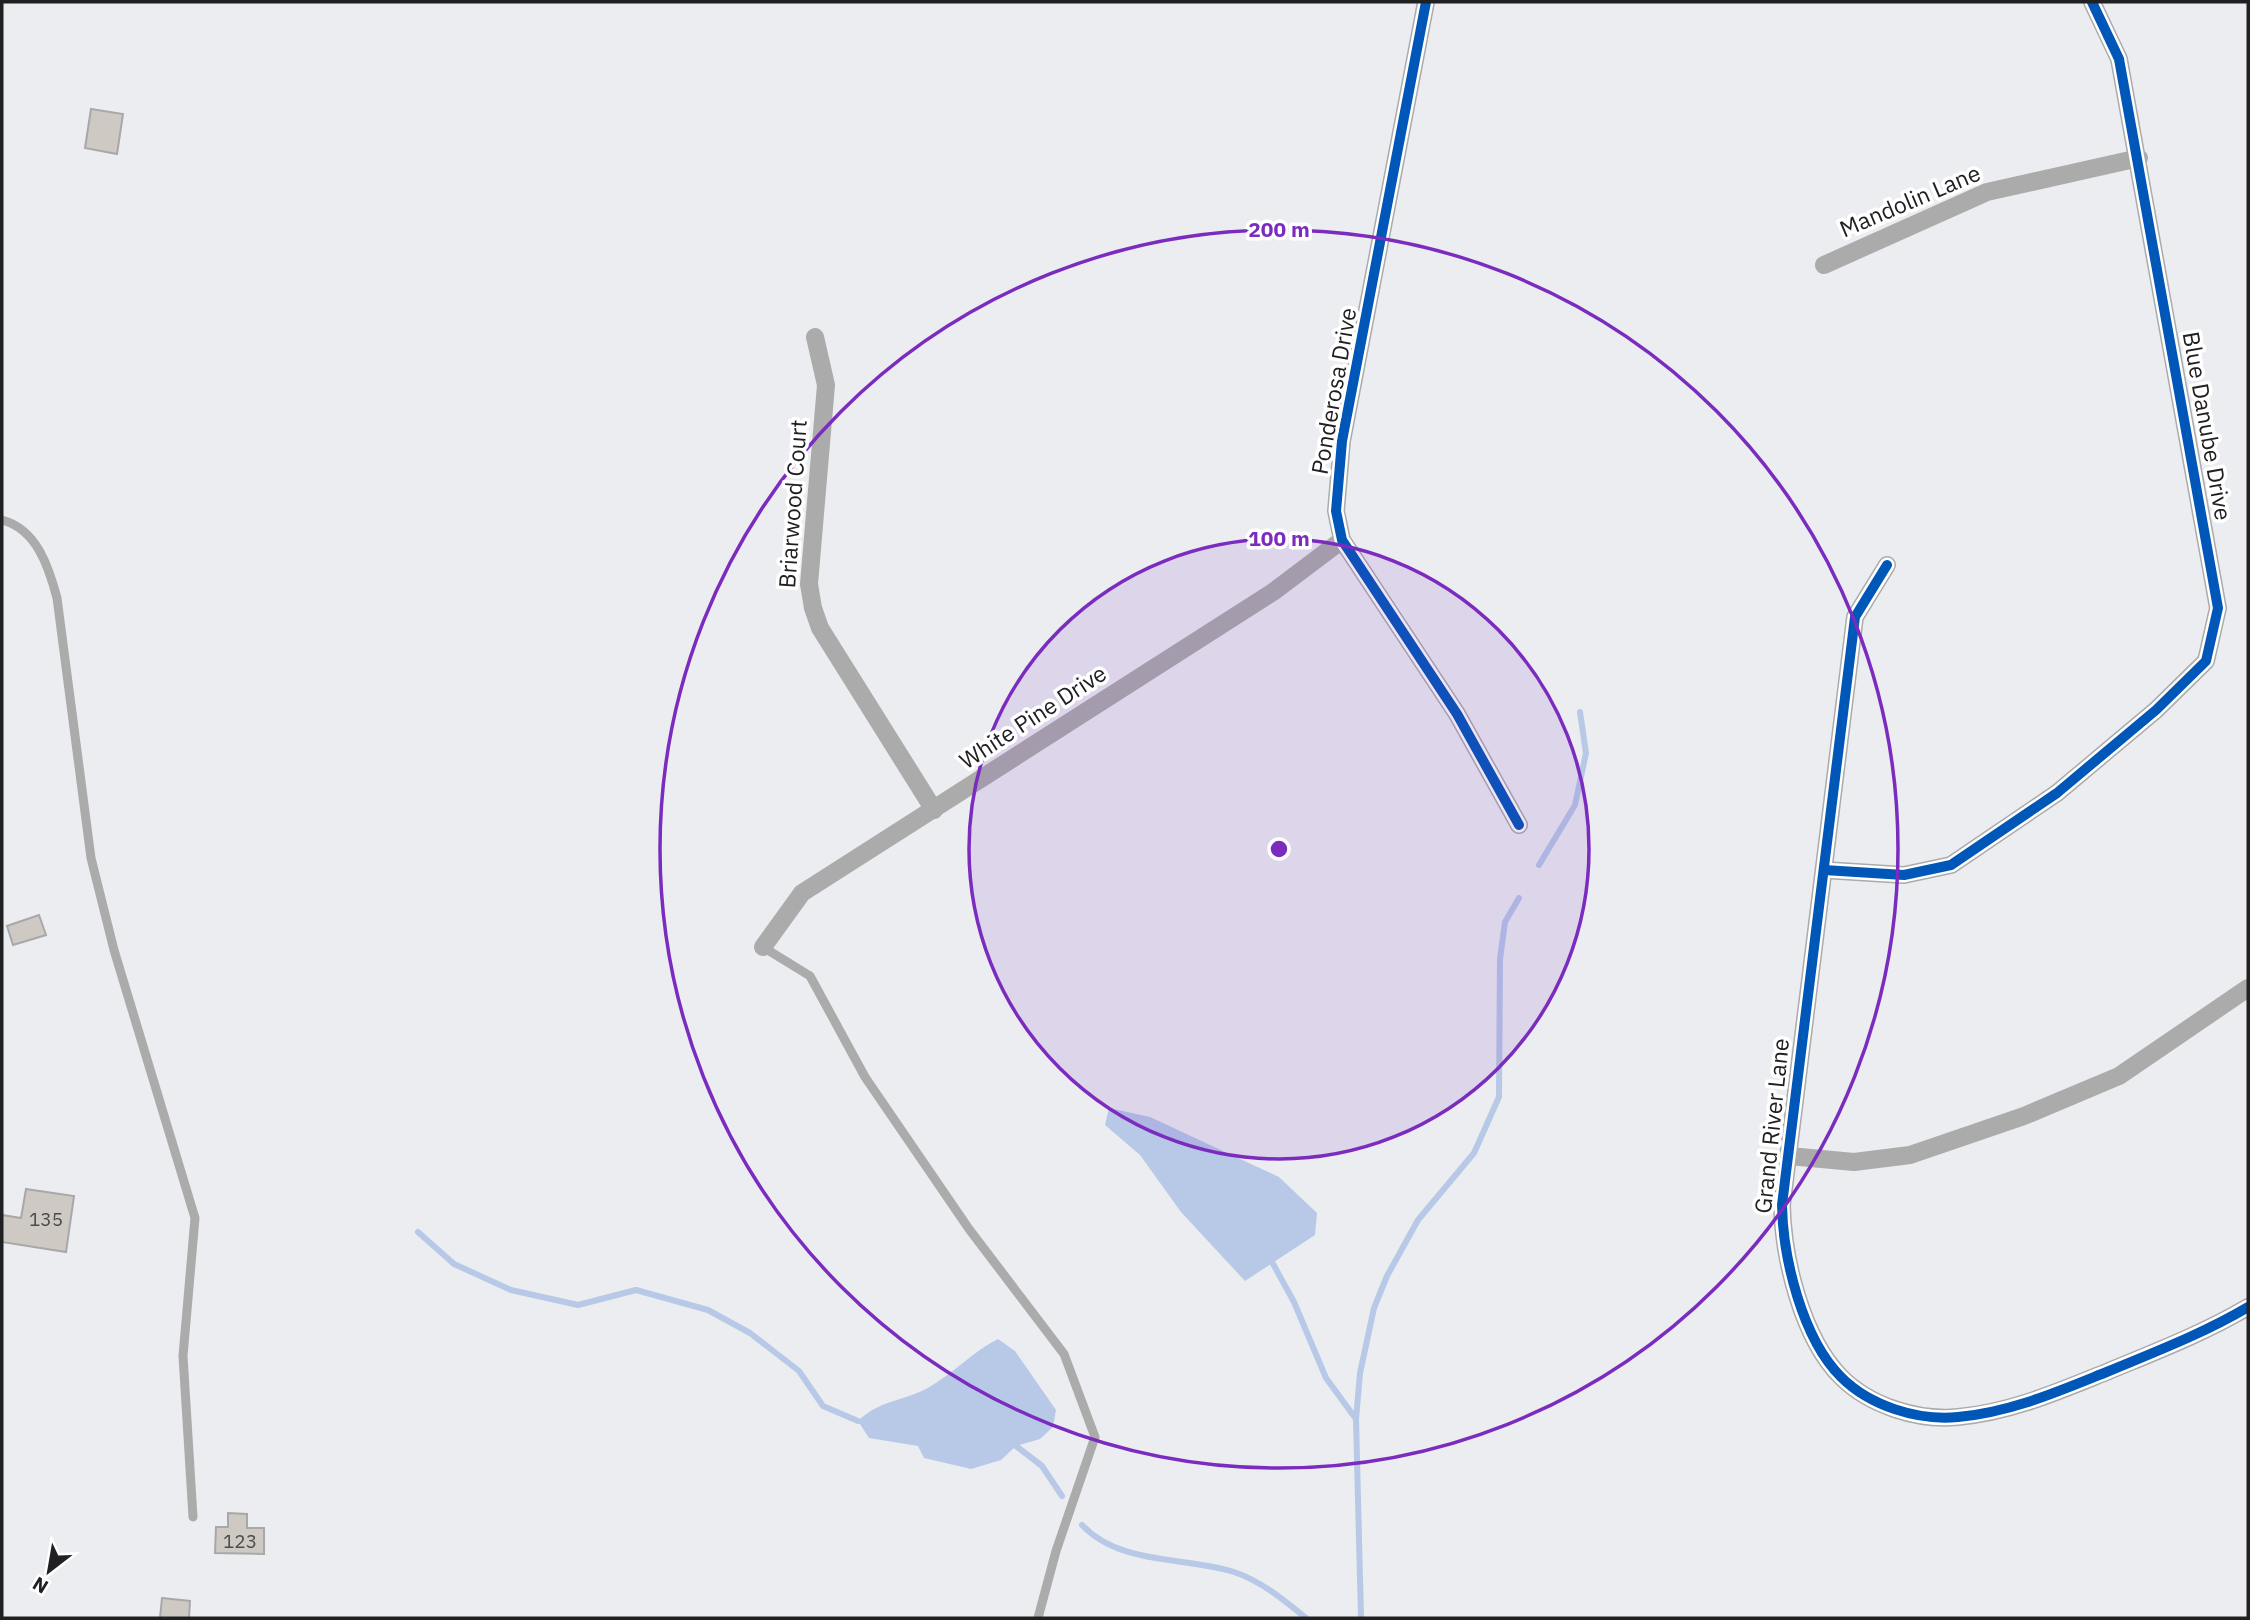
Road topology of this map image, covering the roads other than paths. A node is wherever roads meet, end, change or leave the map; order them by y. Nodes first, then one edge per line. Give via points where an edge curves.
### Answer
1 (1426, 2) edge
2 (2092, 2) edge
3 (2139, 158) junction
4 (1824, 265) dead end
5 (815, 337) dead end
6 (2, 520) edge
7 (1342, 540) junction
8 (1887, 565) dead end
9 (934, 810) junction
10 (1519, 825) dead end
11 (1824, 870) junction
12 (763, 947) joint
13 (2248, 988) edge
14 (1789, 1156) junction
15 (2248, 1307) edge
16 (193, 1517) dead end
17 (1038, 1618) edge

1 - 7 street, Ponderosa Drive via 1342,441 1336,511
2 - 3 street, Blue Danube Drive via 2119,59
3 - 4 street, Mandolin Lane via 1987,192
3 - 11 street, Blue Danube Drive via 2218,608 2206,661 2156,710 2057,793 1951,865 1904,875
5 - 9 street, Briarwood Court via 826,385 810,584 813,608 840,661
6 - 16 lane via 10,522 46,557 57,598 91,858 195,1218 183,1356
7 - 9 street, White Pine Drive via 1273,592
7 - 10 street, Ponderosa Drive via 1457,715
8 - 11 street, Grand River Lane via 1855,617
9 - 12 street, White Pine Drive via 802,893
11 - 14 street, Grand River Lane
12 - 17 lane via 810,976 865,1077 969,1229 1064,1354 1095,1437
13 - 14 street via 2119,1076 2024,1116 1910,1156 1854,1162
14 - 15 street, Grand River Lane via 1782,1232 1792,1281 1815,1338 1840,1377 1872,1399 1911,1415 1956,1418 2021,1406 2208,1331

